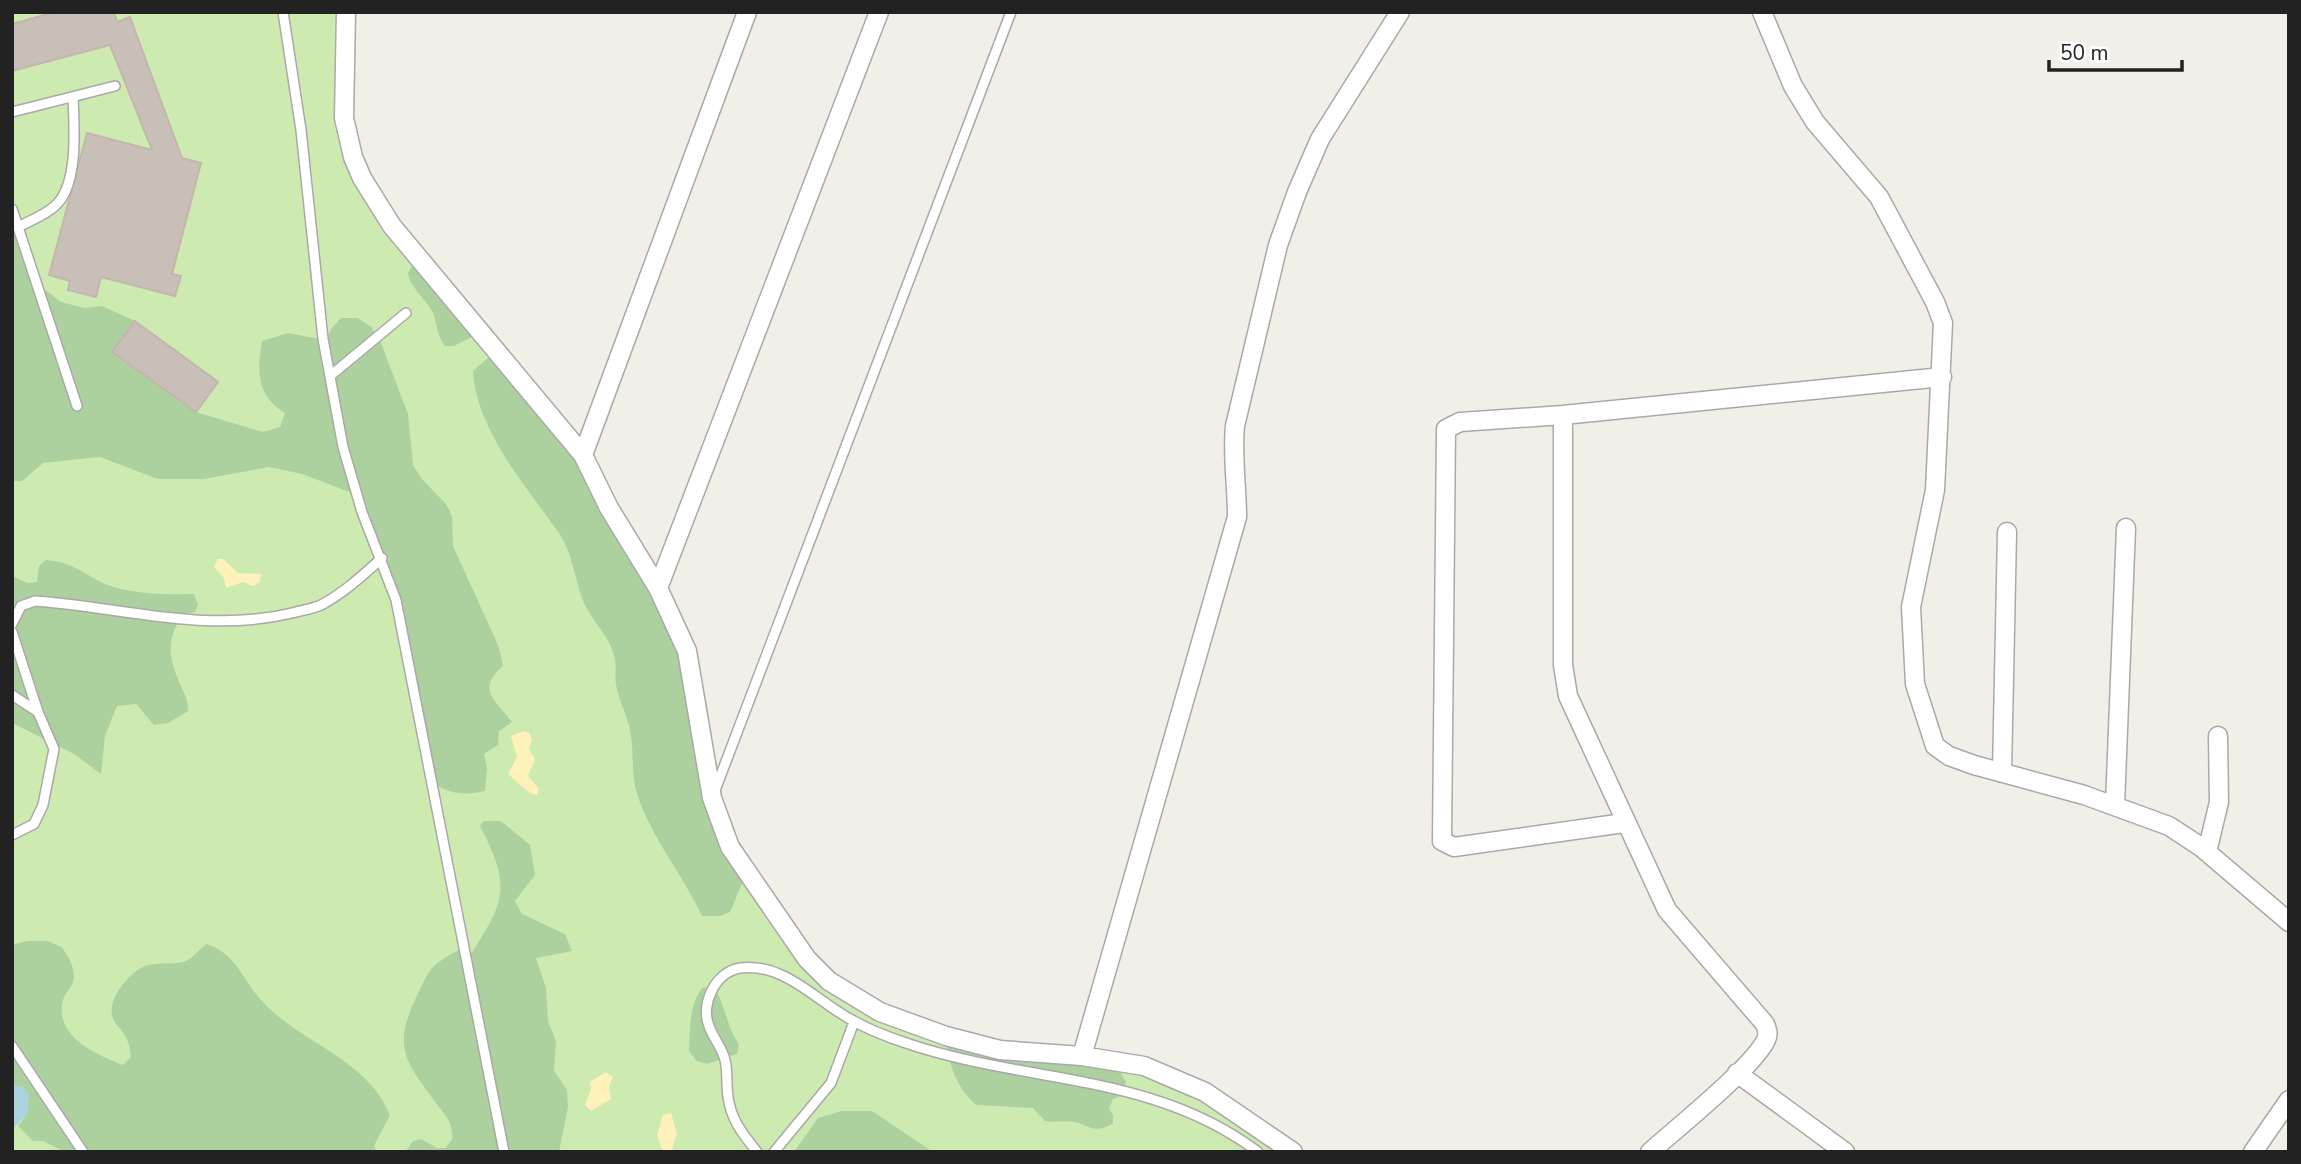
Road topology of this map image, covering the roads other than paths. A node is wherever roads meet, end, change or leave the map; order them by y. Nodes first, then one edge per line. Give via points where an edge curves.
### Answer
1 (283, 12) edge
2 (346, 12) edge
3 (747, 12) edge
4 (879, 12) edge
5 (1011, 12) edge
6 (1400, 12) edge
7 (1762, 12) edge
8 (115, 86) dead end
9 (72, 97) junction
10 (12, 112) edge
11 (12, 209) edge
12 (18, 227) junction
13 (406, 313) dead end
14 (330, 376) junction
15 (1942, 377) junction
16 (78, 406) dead end
17 (1563, 415) junction
18 (583, 455) junction
19 (2126, 528) dead end
20 (2007, 532) dead end
21 (382, 558) junction
22 (658, 588) junction
23 (12, 624) edge
24 (12, 632) edge
25 (12, 695) edge
26 (38, 712) junction
27 (2218, 736) dead end
28 (2002, 773) junction
29 (712, 798) junction
30 (2115, 805) junction
31 (1624, 823) junction
32 (12, 835) edge
33 (2207, 852) junction
34 (2289, 922) edge
35 (854, 1022) junction
36 (12, 1046) edge
37 (1082, 1056) junction
38 (1737, 1073) junction
39 (2289, 1100) edge
40 (83, 1152) edge
41 (504, 1152) edge
42 (757, 1152) edge
43 (774, 1152) edge
44 (1258, 1152) edge
45 (1293, 1152) edge
46 (1650, 1152) edge
47 (1845, 1152) edge
48 (2253, 1152) edge

1 - 14 lane
2 - 18 street via 344,118 362,178 392,226
3 - 18 street
4 - 22 street
5 - 29 lane
6 - 37 street via 1320,139 1278,245 1235,426 1237,517
7 - 15 street via 1793,86 1815,122 1879,197 1935,302 1943,323
8 - 9 lane
9 - 10 lane
9 - 12 lane via 73,155 63,196 47,212
11 - 12 lane
12 - 16 lane
13 - 14 lane
14 - 21 lane via 351,479
15 - 17 street
15 - 28 street via 1935,490 1911,607 1915,684 1935,746 1950,756
17 - 31 street via 1563,666 1568,696
17 - 31 street via 1460,422 1446,429 1441,837 1444,844 1454,847
18 - 22 street
19 - 30 street
20 - 28 street
21 - 23 lane via 320,606 272,618 226,623 35,601 21,606
21 - 41 lane via 399,614
22 - 29 street via 687,651
24 - 26 lane
25 - 26 lane
26 - 32 lane via 54,749 50,777 34,824
27 - 33 street via 2219,802
28 - 30 street
29 - 37 street via 730,847 786,932 829,981 880,1012 946,1036 1000,1050
30 - 33 street via 2169,826
31 - 38 street via 1667,910 1765,1024 1766,1041
33 - 34 street
35 - 42 lane via 794,980 760,967 736,969 718,980 707,999 708,1025 726,1061 732,1119
35 - 43 lane via 831,1083
35 - 44 lane via 905,1043 1007,1071 1074,1079 1163,1100
36 - 40 lane
37 - 45 street via 1144,1066 1205,1093
38 - 46 street
38 - 47 street
39 - 48 street

